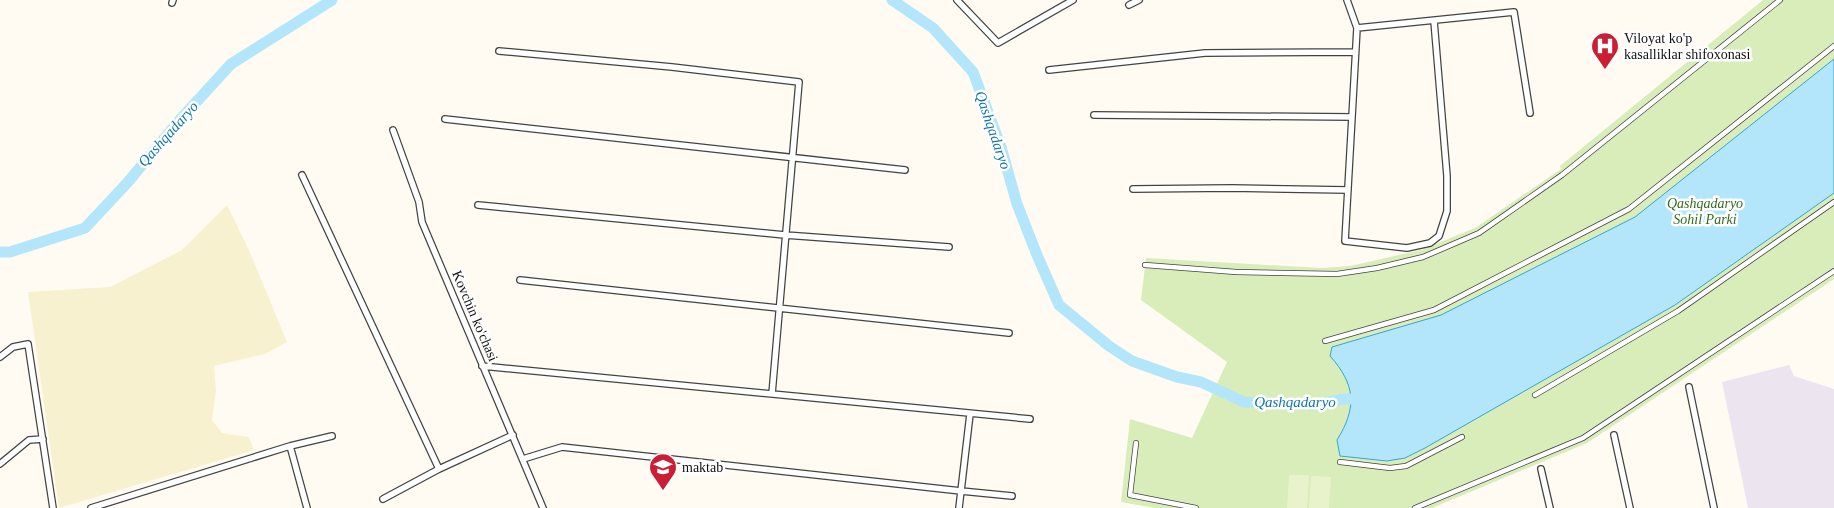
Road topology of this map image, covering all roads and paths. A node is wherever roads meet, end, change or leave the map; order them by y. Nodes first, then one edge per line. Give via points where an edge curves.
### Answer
1 (957, 0) edge
2 (1073, 0) edge
3 (1139, 0) edge
4 (1347, 0) edge
5 (1780, 0) edge
6 (1129, 5) dead end
7 (1434, 21) junction
8 (1356, 28) junction
9 (1834, 46) edge
10 (499, 51) dead end
11 (1355, 52) junction
12 (1049, 70) dead end
13 (1530, 113) dead end
14 (1094, 115) dead end
15 (1352, 117) junction
16 (444, 119) dead end
17 (393, 130) dead end
18 (792, 157) junction
19 (905, 170) dead end
20 (302, 175) dead end
21 (1133, 189) dead end
22 (1348, 190) junction
23 (1834, 202) edge
24 (478, 205) dead end
25 (785, 235) junction
26 (949, 247) dead end
27 (1145, 265) dead end
28 (1834, 272) edge
29 (520, 280) dead end
30 (779, 309) junction
31 (1009, 333) dead end
32 (1324, 341) dead end
33 (0, 357) edge
34 (482, 366) junction
35 (1689, 387) dead end
36 (772, 394) junction
37 (1536, 395) dead end
38 (970, 414) junction
39 (1030, 419) dead end
40 (513, 435) junction
41 (1614, 435) dead end
42 (332, 436) dead end
43 (1462, 437) dead end
44 (43, 440) junction
45 (1136, 443) dead end
46 (290, 446) junction
47 (523, 459) junction
48 (1340, 462) dead end
49 (0, 464) edge
50 (1541, 468) dead end
51 (439, 469) junction
52 (961, 492) junction
53 (1012, 496) dead end
54 (382, 499) dead end
55 (53, 508) edge
56 (91, 508) edge
57 (308, 508) edge
58 (543, 508) edge
59 (959, 508) edge
60 (1196, 508) edge
61 (1415, 508) edge
62 (1550, 508) edge
63 (1630, 508) edge
64 (1714, 508) edge

1 - 2 street via 998,44
3 - 6 street
4 - 8 street
5 - 27 street via 1562,175 1478,233 1423,257 1337,274 1236,272
7 - 8 street
7 - 13 street via 1514,12
7 - 22 street via 1447,176 1447,210 1439,236 1430,243 1407,248 1345,241
8 - 11 street
9 - 32 street via 1629,209 1434,310
10 - 18 street via 799,82
11 - 12 street via 1206,53
11 - 15 street
14 - 15 street
15 - 22 street
16 - 18 street
17 - 34 street, Kovchin ko'chasi via 419,202 422,222
18 - 19 street
18 - 25 street
20 - 51 street
21 - 22 street
23 - 37 street via 1678,312
24 - 25 street
25 - 26 street
25 - 30 street
28 - 61 street via 1583,438
29 - 30 street
30 - 31 street
30 - 36 street
33 - 44 street via 13,347 28,344
34 - 36 street
34 - 40 street, Kovchin ko'chasi
35 - 64 street
36 - 38 street
38 - 39 street
38 - 52 street
40 - 47 street, Kovchin ko'chasi
40 - 51 street
41 - 63 street
42 - 46 street
43 - 48 street via 1406,466 1390,468
44 - 49 street via 29,440
44 - 55 street
45 - 60 street via 1130,495
46 - 56 street
46 - 57 street
47 - 52 street via 562,448
47 - 58 street, Kovchin ko'chasi
50 - 62 street
51 - 54 street
52 - 53 street
52 - 59 street

